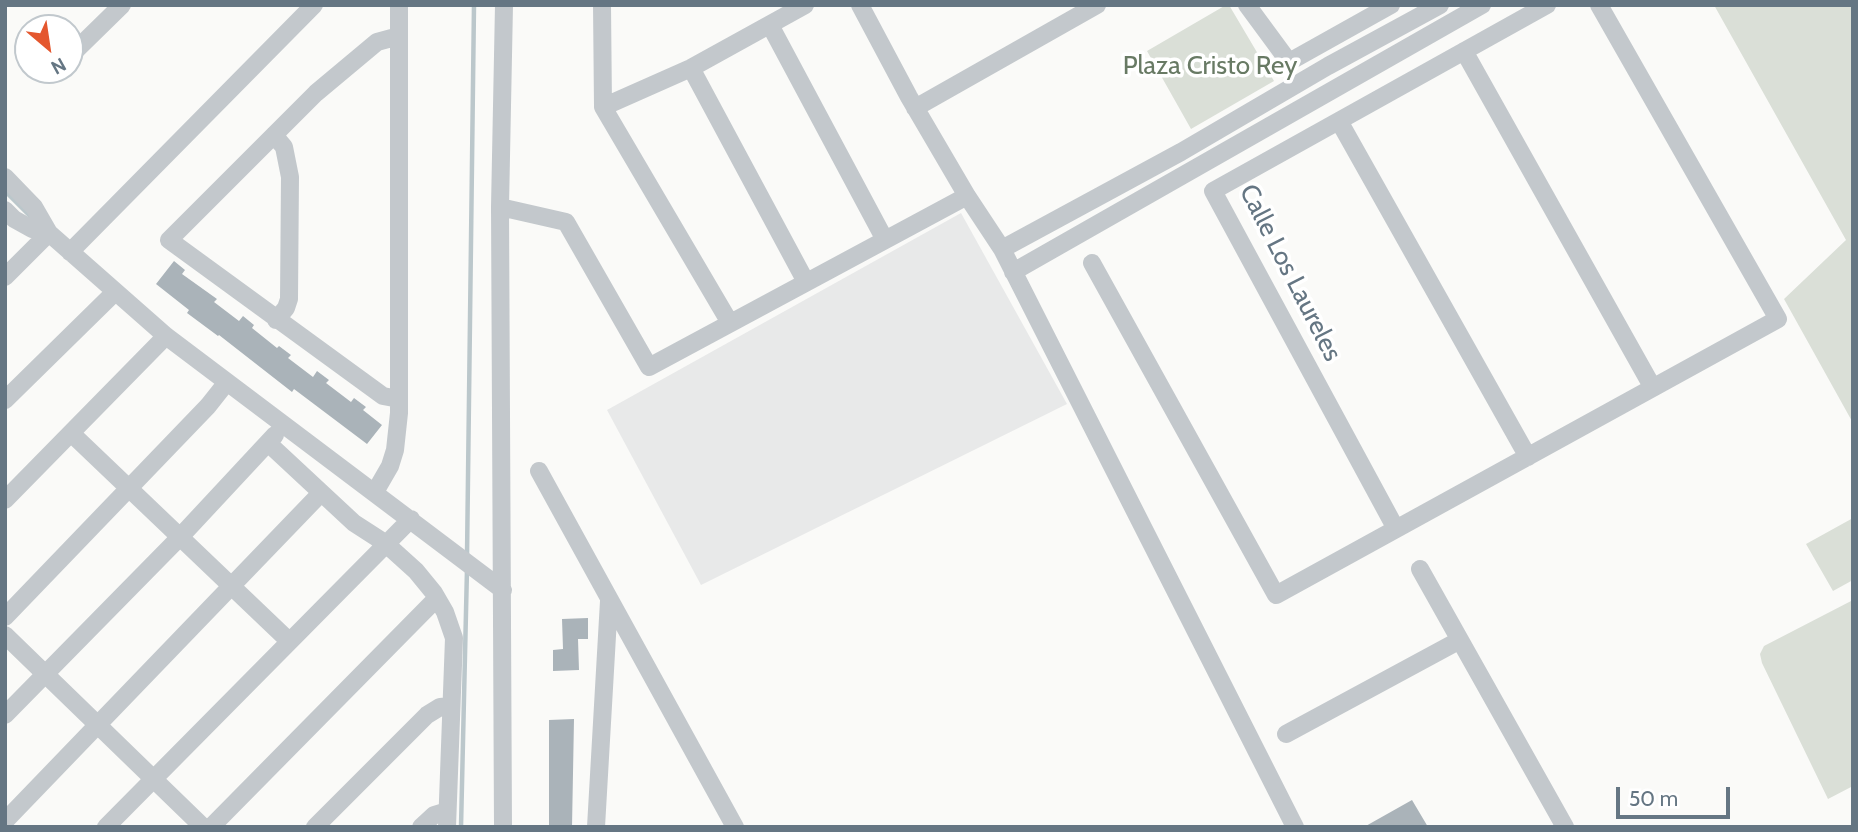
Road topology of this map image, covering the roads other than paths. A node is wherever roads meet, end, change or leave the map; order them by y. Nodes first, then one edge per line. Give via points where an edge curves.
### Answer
1 (122, 5) edge
2 (313, 5) edge
3 (400, 5) edge
4 (504, 5) edge
5 (601, 5) edge
6 (805, 5) edge
7 (860, 5) edge
8 (1097, 5) edge
9 (1247, 5) edge
10 (1391, 5) edge
11 (1440, 5) edge
12 (1482, 5) edge
13 (1547, 5) edge
14 (1599, 5) edge
15 (770, 25) junction
16 (399, 36) junction
17 (84, 42) edge
18 (1464, 51) junction
19 (691, 68) junction
20 (603, 107) junction
21 (915, 108) junction
22 (1339, 121) junction
23 (274, 135) junction
24 (5, 177) edge
25 (967, 196) junction
26 (500, 207) junction
27 (5, 210) edge
28 (49, 233) junction
29 (885, 240) junction
30 (1002, 249) junction
31 (70, 252) junction
32 (1092, 263) dead end
33 (1013, 272) junction
34 (5, 277) edge
35 (806, 282) junction
36 (115, 292) junction
37 (276, 320) junction
38 (730, 323) junction
39 (166, 337) junction
40 (227, 382) junction
41 (1653, 388) junction
42 (399, 399) junction
43 (5, 400) edge
44 (283, 424) junction
45 (71, 433) junction
46 (268, 443) junction
47 (1528, 457) junction
48 (539, 471) dead end
49 (130, 488) junction
50 (375, 492) junction
51 (321, 493) junction
52 (5, 500) edge
53 (411, 519) junction
54 (1396, 529) junction
55 (180, 537) junction
56 (386, 543) junction
57 (1420, 569) dead end
58 (232, 587) junction
59 (503, 590) junction
60 (437, 598) junction
61 (609, 601) junction
62 (5, 617) edge
63 (5, 635) edge
64 (1460, 640) junction
65 (289, 641) junction
66 (46, 674) junction
67 (451, 706) junction
68 (5, 715) edge
69 (97, 724) junction
70 (1286, 734) dead end
71 (154, 779) junction
72 (447, 819) edge
73 (5, 821) edge
74 (106, 827) edge
75 (203, 827) edge
76 (211, 827) edge
77 (314, 827) edge
78 (421, 827) edge
79 (503, 827) edge
80 (596, 827) edge
81 (735, 827) edge
82 (1295, 827) edge
83 (1565, 827) edge

1 - 17 street
2 - 31 street
3 - 16 street
4 - 26 street
5 - 20 street
6 - 15 street
7 - 21 street
8 - 21 street
9 - 10 street via 1289,62
11 - 30 street
12 - 33 street
13 - 18 street, Calle Los Laureles
14 - 41 street via 1778,319
15 - 19 street
15 - 29 street
16 - 23 street via 377,42
16 - 42 street
18 - 22 street, Calle Los Laureles
18 - 41 street
19 - 20 street
19 - 35 street
20 - 38 street
21 - 25 street
22 - 47 street
22 - 54 street, Calle Los Laureles via 1213,191
23 - 37 street via 284,147 290,177 289,299
23 - 37 street via 169,240
24 - 28 street via 34,207
25 - 29 street
25 - 30 street
26 - 38 street via 566,222 649,367
26 - 59 street
27 - 28 street via 32,229
28 - 31 street
28 - 34 street
29 - 35 street
30 - 33 street
31 - 36 street
32 - 54 street via 1276,595
33 - 82 street
35 - 38 street
36 - 39 street
36 - 43 street
37 - 42 street via 383,396
39 - 40 street
39 - 45 street
40 - 44 street
40 - 49 street
41 - 47 street
42 - 50 street via 395,450
44 - 46 street
44 - 50 street
45 - 49 street
45 - 52 street
46 - 51 street
46 - 55 street
47 - 54 street
48 - 61 street
49 - 55 street
49 - 62 street
50 - 53 street
51 - 56 street via 354,523
51 - 58 street
53 - 56 street
53 - 59 street
55 - 58 street
55 - 66 street
56 - 60 street via 416,570
56 - 65 street
57 - 64 street
58 - 65 street
58 - 69 street
59 - 79 street
60 - 67 street via 454,638
60 - 76 street
61 - 80 street
61 - 81 street
63 - 66 street
64 - 70 street
64 - 83 street
65 - 71 street
66 - 68 street
66 - 69 street
67 - 72 street
67 - 77 street via 427,715
69 - 71 street
69 - 73 street
71 - 74 street
71 - 75 street
72 - 78 street via 434,815

